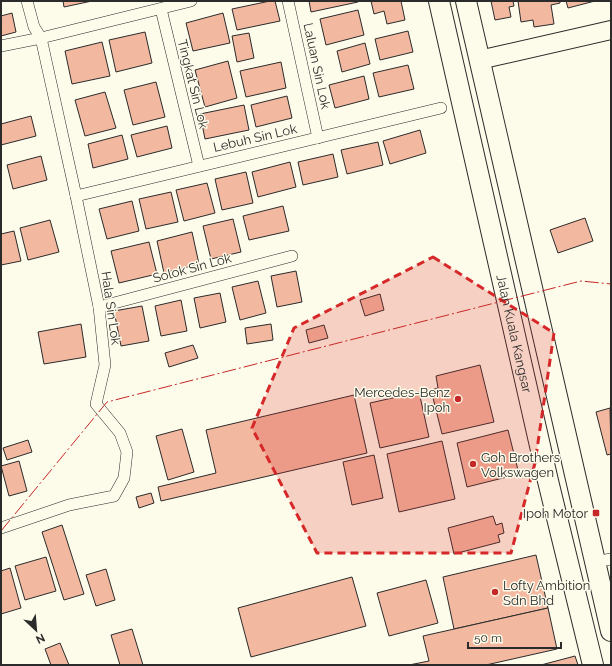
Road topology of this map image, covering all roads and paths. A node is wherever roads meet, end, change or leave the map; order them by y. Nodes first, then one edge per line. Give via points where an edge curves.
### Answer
1 (27, 1) edge
2 (191, 1) edge
3 (288, 1) edge
4 (439, 1) edge
5 (445, 1) edge
6 (466, 1) edge
7 (161, 9) junction
8 (611, 30) edge
9 (41, 38) junction
10 (1, 46) edge
11 (479, 60) junction
12 (441, 108) dead end
13 (318, 138) junction
14 (475, 158) junction
15 (199, 166) junction
16 (76, 196) junction
17 (292, 256) dead end
18 (99, 307) junction
19 (1, 528) edge
20 (603, 560) edge
21 (611, 631) edge
22 (593, 665) edge

1 - 9 street, Hala Sin Lok via 34,27
2 - 7 street
3 - 13 street, Laluan Sin Lok
4 - 14 highway, Jalan Kuala Kangsar
5 - 11 highway via 455,38 461,48
6 - 11 highway, Jalan Kuala Kangsar
7 - 9 street
7 - 15 street, Tingkat Sin Lok
8 - 11 main road
9 - 10 street
9 - 16 street, Hala Sin Lok
11 - 14 highway via 471,67 467,78 478,136
11 - 20 highway, Jalan Kuala Kangsar
12 - 13 street, Lebuh Sin Lok
13 - 15 street, Lebuh Sin Lok
14 - 22 highway, Jalan Kuala Kangsar
15 - 16 street, Lebuh Sin Lok
16 - 18 street, Hala Sin Lok
17 - 18 street, Solok Sin Lok
18 - 19 street, Hala Sin Lok via 105,365 96,404 120,433 127,452 124,478 114,496 69,505
20 - 21 highway, Jalan Kuala Kangsar

